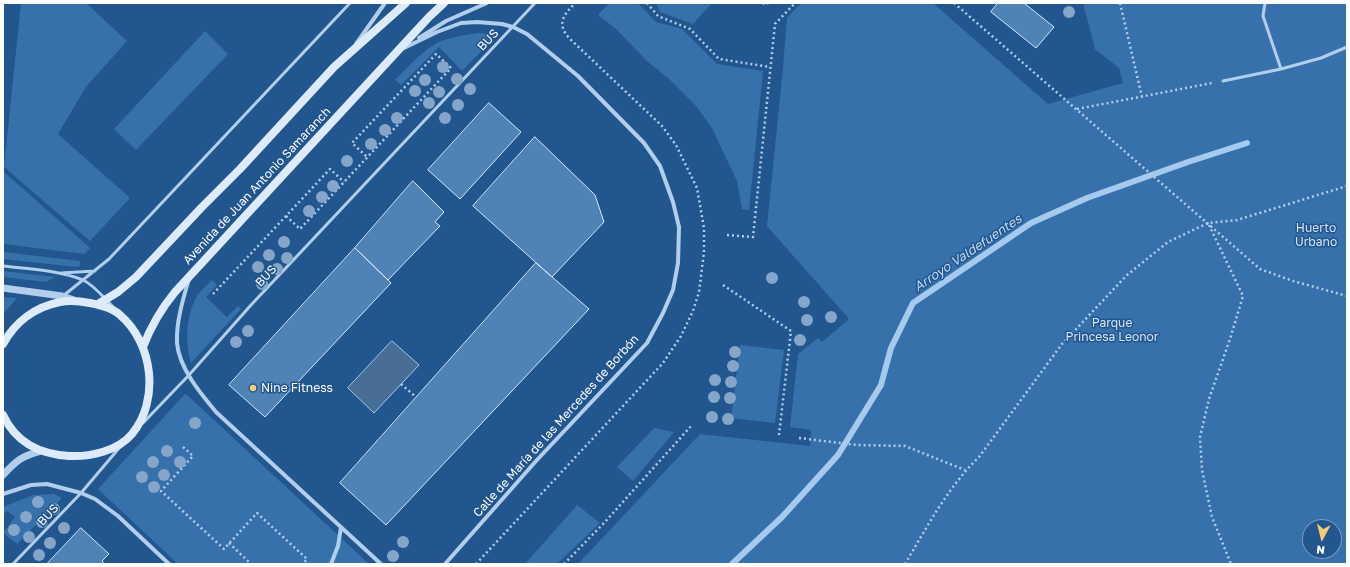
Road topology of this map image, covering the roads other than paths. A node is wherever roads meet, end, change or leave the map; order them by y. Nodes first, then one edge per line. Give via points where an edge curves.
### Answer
1 (350, 3) edge
2 (385, 3) edge
3 (406, 3) edge
4 (444, 3) edge
5 (487, 3) edge
6 (535, 3) edge
7 (1265, 3) edge
8 (513, 27) junction
9 (1347, 47) edge
10 (400, 50) junction
11 (351, 52) junction
12 (1281, 69) junction
13 (1223, 81) road end
14 (3, 266) edge
15 (95, 271) junction
16 (55, 272) junction
17 (190, 276) junction
18 (83, 280) junction
19 (3, 288) edge
20 (62, 296) junction
21 (106, 300) junction
22 (80, 301) junction
23 (53, 304) junction
24 (98, 304) junction
25 (120, 314) junction
26 (3, 344) edge
27 (143, 347) junction
28 (189, 375) junction
29 (3, 415) edge
30 (132, 434) junction
31 (41, 451) junction
32 (3, 475) edge
33 (81, 493) junction
34 (3, 494) edge
35 (341, 527) junction
36 (14, 564) edge
37 (168, 564) edge
38 (331, 564) edge
39 (381, 564) edge
40 (445, 564) edge

1 - 15 lane via 142,225
2 - 11 street, Avenida de Juan Antonio Samaranch
3 - 11 main road, Avenida de Juan Antonio Samaranch
4 - 10 main road, Avenida de Juan Antonio Samaranch
5 - 10 street, Avenida de Juan Antonio Samaranch via 446,21
6 - 8 lane, BUS
7 - 12 lane via 1263,16
8 - 10 street, Calle de María de las Mercedes de Borbón via 477,22 461,23
8 - 28 lane, BUS
8 - 40 street, Calle de María de las Mercedes de Borbón via 536,40 578,76 644,143 660,166 673,202 679,227 678,263 673,290 648,343 536,461
9 - 12 lane via 1321,58
10 - 17 main road, Avenida de Juan Antonio Samaranch
11 - 21 main road, Avenida de Juan Antonio Samaranch via 136,277
12 - 13 lane
14 - 16 lane
15 - 16 lane
15 - 18 lane
16 - 18 lane
17 - 27 main road, Avenida de Juan Antonio Samaranch via 163,307
17 - 28 street via 183,298 177,343
18 - 20 lane
18 - 21 lane
19 - 20 street
20 - 22 street
20 - 23 lane
21 - 24 main road, Avenida de Juan Antonio Samaranch
21 - 25 lane
22 - 23 main road
22 - 24 main road
23 - 26 main road via 28,315 14,328
24 - 25 main road
25 - 27 main road
27 - 30 main road via 148,362 148,392 143,415
28 - 30 lane, BUS
28 - 35 street via 216,412
29 - 31 main road via 11,429 25,443
30 - 31 main road via 116,447 81,457
30 - 33 lane, BUS
31 - 32 street via 16,461
33 - 34 street via 47,484 31,485
33 - 36 lane, BUS
33 - 37 street via 96,499 113,512
35 - 38 street via 338,546
35 - 39 street

